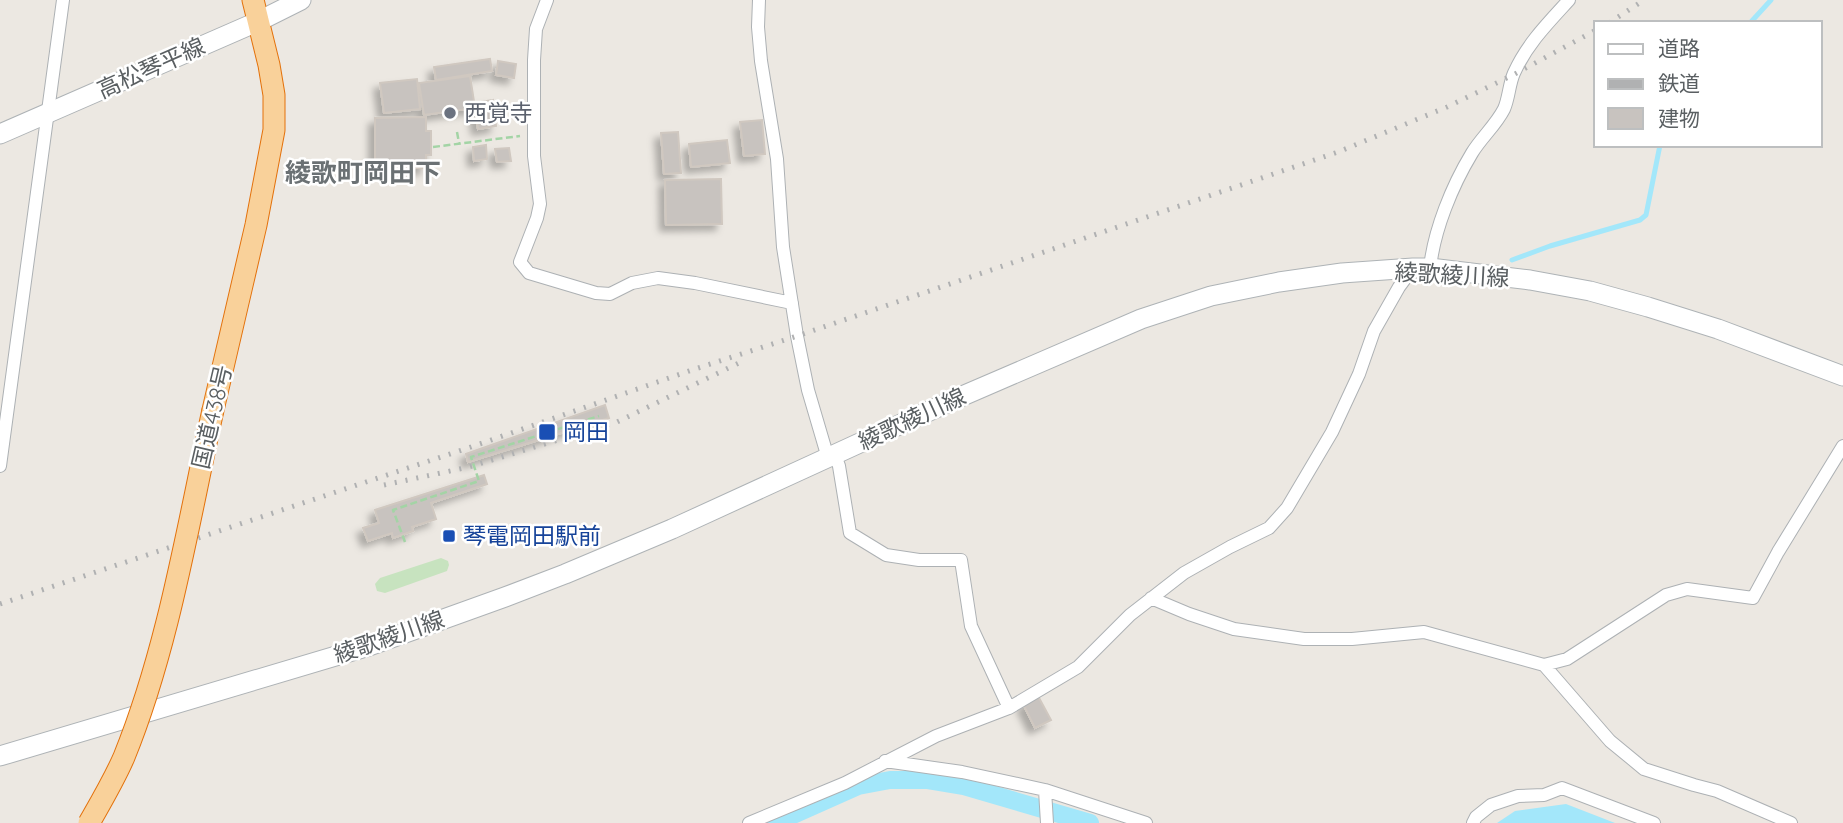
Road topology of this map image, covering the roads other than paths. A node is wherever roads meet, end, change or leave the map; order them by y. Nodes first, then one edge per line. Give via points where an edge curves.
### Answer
1 (63, 0) edge
2 (254, 0) edge
3 (301, 0) edge
4 (547, 0) edge
5 (759, 0) edge
6 (1569, 0) edge
7 (259, 21) junction
8 (49, 113) junction
9 (0, 135) edge
10 (1421, 268) junction
11 (792, 303) junction
12 (1843, 376) edge
13 (1843, 446) edge
14 (831, 456) junction
15 (0, 461) edge
16 (1152, 598) junction
17 (1544, 665) junction
18 (1009, 708) junction
19 (0, 756) edge
20 (884, 761) junction
21 (1045, 790) junction
22 (89, 823) edge
23 (749, 823) edge
24 (1047, 823) edge
25 (1146, 823) edge
26 (1474, 823) edge
27 (1654, 823) edge
28 (1791, 823) edge

1 - 8 street
2 - 7 highway, 国道438号
3 - 7 main road, 高松琴平線
4 - 11 street via 536,29 534,60 534,156 540,204 520,262 529,272 596,293 610,294 632,283 659,278
5 - 11 street via 761,61
6 - 10 street via 1521,58 1503,109 1472,153
7 - 8 main road, 高松琴平線
7 - 22 highway, 国道438号, bridge via 274,95 274,130 256,225 150,685 122,760
8 - 9 main road, 高松琴平線
8 - 15 street
10 - 12 main road, 綾歌綾川線 via 1590,291 1718,329
10 - 14 main road, 綾歌綾川線 via 1342,273 1211,296 1061,352
10 - 16 street via 1374,331 1332,432 1287,508 1269,528 1184,573
11 - 14 street via 808,390
13 - 17 street via 1753,598 1687,589 1666,594 1567,659
14 - 18 street via 839,466 850,533 886,555 961,560 971,626
14 - 19 main road, 綾歌綾川線 via 672,529 505,597 366,647
16 - 17 street via 1234,629 1304,639 1424,632
16 - 18 street via 1078,667
17 - 28 street via 1610,741 1644,769 1717,791
18 - 20 street
20 - 21 street
20 - 23 street via 845,783
21 - 24 street
21 - 25 street
26 - 27 street via 1491,805 1562,788

